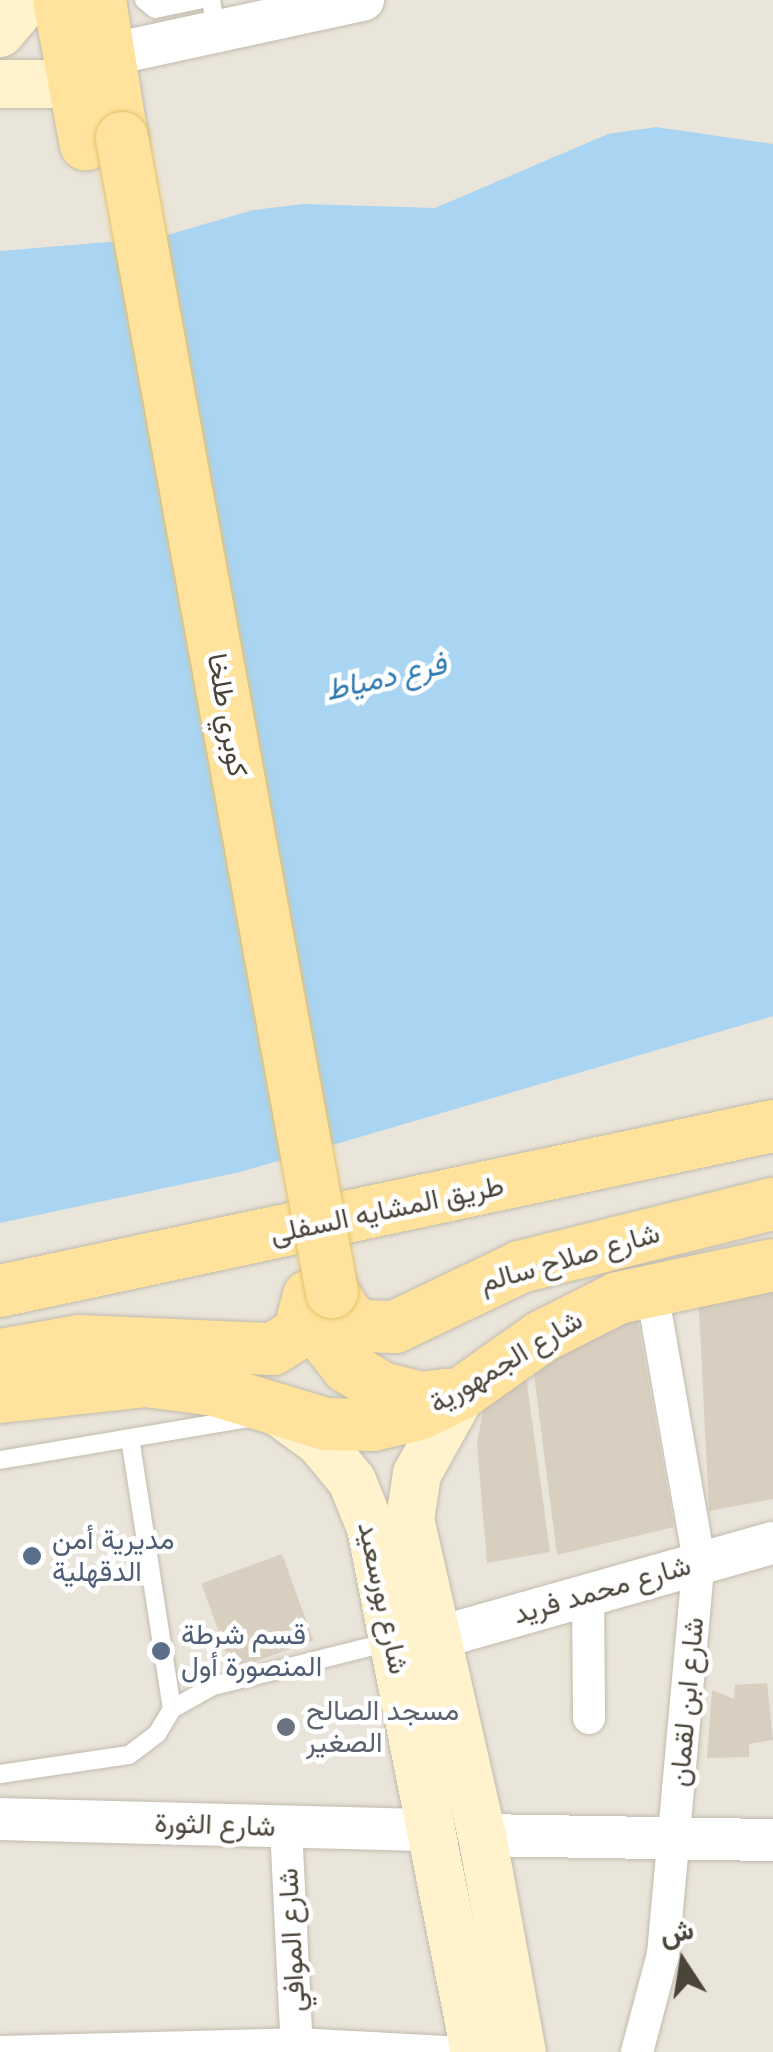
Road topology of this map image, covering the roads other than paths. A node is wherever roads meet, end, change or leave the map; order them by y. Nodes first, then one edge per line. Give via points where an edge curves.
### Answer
1 (28, 0) edge
2 (59, 0) edge
3 (100, 0) edge
4 (144, 0) edge
5 (363, 0) edge
6 (209, 11) edge
7 (0, 33) edge
8 (91, 70) junction
9 (0, 84) edge
10 (773, 1126) edge
11 (773, 1172) edge
12 (773, 1204) edge
13 (585, 1252) junction
14 (773, 1265) edge
15 (0, 1291) edge
16 (652, 1291) junction
17 (320, 1294) junction
18 (0, 1354) edge
19 (462, 1393) junction
20 (0, 1397) edge
21 (279, 1412) junction
22 (130, 1438) junction
23 (0, 1460) edge
24 (391, 1524) junction
25 (773, 1542) edge
26 (700, 1561) junction
27 (588, 1594) junction
28 (413, 1640) junction
29 (172, 1709) junction
30 (589, 1718) dead end
31 (0, 1774) edge
32 (0, 1819) edge
33 (286, 1828) junction
34 (431, 1830) junction
35 (482, 1835) junction
36 (675, 1839) junction
37 (773, 1840) edge
38 (297, 2048) edge
39 (0, 2052) edge
40 (446, 2052) edge
41 (475, 2052) edge
42 (522, 2052) edge
43 (637, 2052) edge

1 - 7 main road
2 - 8 main road
3 - 8 main road
4 - 6 lane via 155,9
5 - 6 street
6 - 8 street
8 - 9 main road
8 - 17 main road, كوبري طلخا, bridge
10 - 15 main road, طريق المشايه السفلى
11 - 13 main road via 676,1199
12 - 13 main road, شارع صلاح سالم
13 - 17 main road, شارع صلاح سالم via 474,1284 395,1327 363,1326
14 - 16 main road, شارع الجمهورية
16 - 19 main road, شارع الجمهورية via 618,1298 541,1338
16 - 26 street, شارع ابن لقمان
17 - 18 main road via 299,1333 273,1350 80,1341
17 - 19 main road, كوبري طلخا via 322,1334 348,1367 422,1398
19 - 21 main road, شارع الجمهورية via 419,1414 373,1425 325,1424
19 - 24 main road, شارع بورسعيد
20 - 21 main road, شارع الجمهورية via 146,1380 214,1390
21 - 22 lane
21 - 24 main road, شارع بورسعيد via 331,1455
22 - 23 lane
22 - 29 lane
24 - 28 main road, شارع بورسعيد
25 - 26 street, شارع محمد فريد
26 - 27 street, شارع محمد فريد
26 - 36 street, شارع ابن لقمان
27 - 28 street, شارع محمد فريد
27 - 30 street
28 - 29 lane via 213,1686
28 - 34 main road, شارع بورسعيد
28 - 35 main road, شارع بورسعيد
29 - 31 lane via 157,1734 130,1754
32 - 33 street, شارع الثورة
33 - 34 street, شارع الثورة
33 - 38 street, شارع الموافي
34 - 41 main road, شارع بورسعيد
35 - 36 street
35 - 42 main road, شارع بورسعيد
36 - 37 street
36 - 43 street, شارع ابن لقمان via 663,1954
38 - 39 street
38 - 40 street

